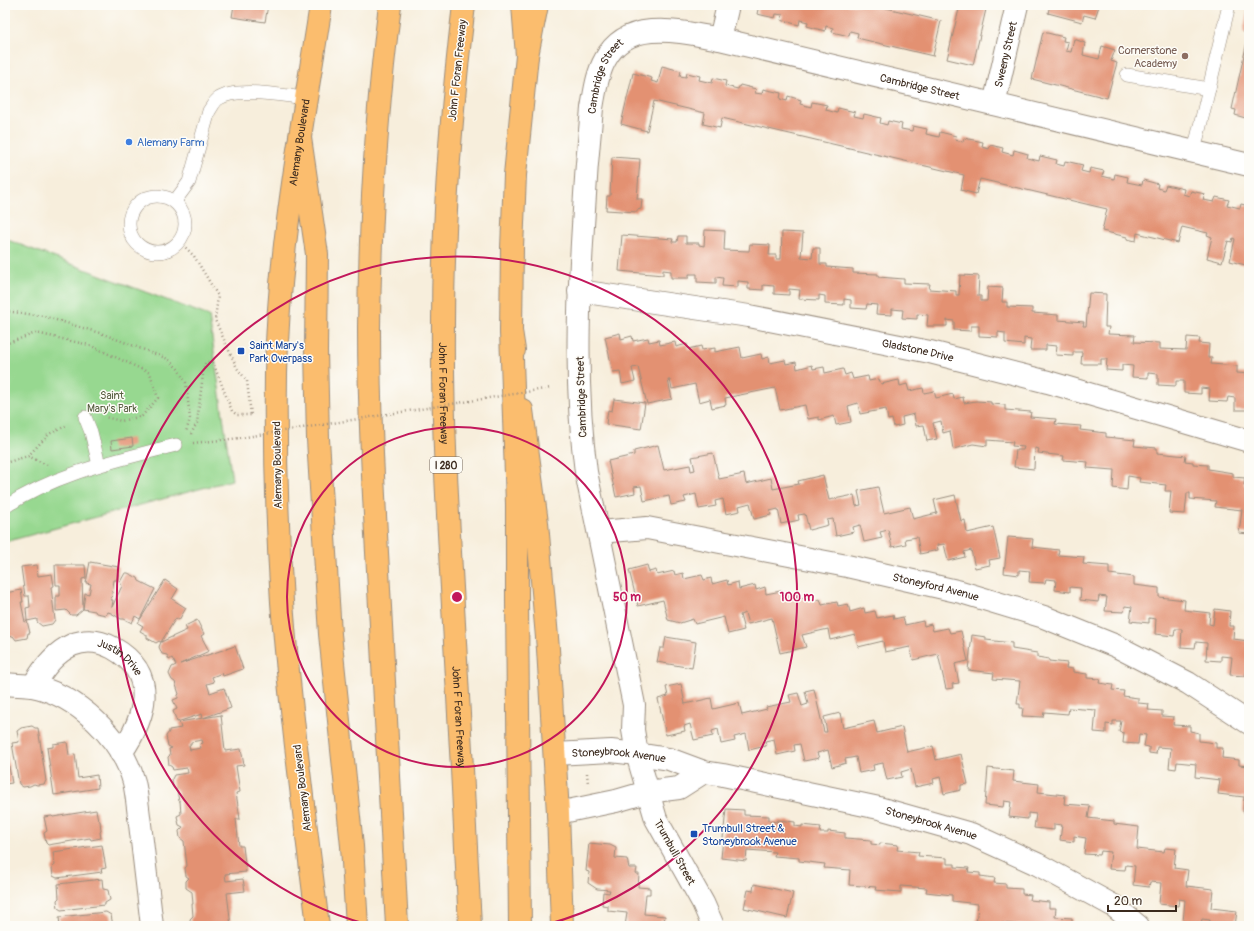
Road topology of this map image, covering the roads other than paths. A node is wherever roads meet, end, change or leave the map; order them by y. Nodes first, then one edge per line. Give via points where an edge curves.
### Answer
1 (321, 5) edge
2 (390, 5) edge
3 (464, 5) edge
4 (523, 5) edge
5 (537, 5) edge
6 (728, 5) edge
7 (1017, 5) edge
8 (1229, 5) edge
9 (720, 39) junction
10 (527, 56) junction
11 (1127, 75) dead end
12 (1209, 90) junction
13 (306, 98) junction
14 (994, 104) junction
15 (300, 138) junction
16 (1194, 151) junction
17 (1249, 165) edge
18 (175, 201) junction
19 (579, 291) junction
20 (511, 331) junction
21 (84, 417) road end
22 (182, 440) road end
23 (1249, 442) edge
24 (99, 466) junction
25 (5, 507) edge
26 (599, 532) junction
27 (5, 684) edge
28 (33, 686) junction
29 (1249, 723) edge
30 (121, 753) junction
31 (555, 754) junction
32 (637, 754) junction
33 (704, 772) junction
34 (648, 792) junction
35 (558, 813) junction
36 (152, 926) edge
37 (318, 926) edge
38 (357, 926) edge
39 (397, 926) edge
40 (470, 926) edge
41 (520, 926) edge
42 (562, 926) edge
43 (713, 926) edge
44 (1138, 926) edge

1 - 13 main road, Alemany Boulevard
2 - 39 main road via 375,171 369,334 372,453
3 - 40 main road, John F Foran Freeway / I 280 via 447,178 442,326 447,502
4 - 10 main road
5 - 10 main road
6 - 9 street
7 - 14 street, Sweeny Street
8 - 12 lane
9 - 14 street, Cambridge Street
9 - 19 street, Cambridge Street via 680,31 653,30 635,34 617,44 605,60 592,108
10 - 20 main road via 515,175
11 - 12 lane
12 - 16 lane
13 - 15 main road, Alemany Boulevard
13 - 18 lane via 242,92 219,98 209,111 189,182
14 - 16 street, Cambridge Street
15 - 37 main road, Alemany Boulevard via 287,220 280,296 276,373 278,528 282,603
15 - 38 main road via 317,254 318,439 329,618 352,846
16 - 17 street, Cambridge Street
18 - 18 lane via 161,196 146,197 134,207 128,220 130,236 139,248 153,253 168,251 180,242 186,228 184,213
19 - 23 street, Gladstone Drive via 749,316 930,352 1048,382
19 - 26 street, Cambridge Street via 582,444
20 - 31 main road via 536,523
20 - 41 main road via 517,504
21 - 24 lane via 91,432
22 - 24 lane
24 - 25 lane via 36,490
26 - 29 street, Stoneyford Avenue via 647,528 847,566 961,592 1044,617 1116,646 1188,683
26 - 32 street, Cambridge Street via 634,705 633,730
27 - 28 street
28 - 30 street via 59,696 82,710 104,730
28 - 30 street, Justin Drive via 55,657 72,645 100,642 118,651 139,673 143,694 140,717
30 - 36 street via 134,782
31 - 32 street, Stoneybrook Avenue
31 - 35 main road
32 - 33 street, Stoneybrook Avenue via 669,759
32 - 34 street, Trumbull Street
33 - 34 street via 679,788
33 - 44 street, Stoneybrook Avenue via 879,808 971,834 1037,864 1114,906
34 - 35 street
34 - 43 street, Trumbull Street via 656,819 692,882
35 - 42 main road

